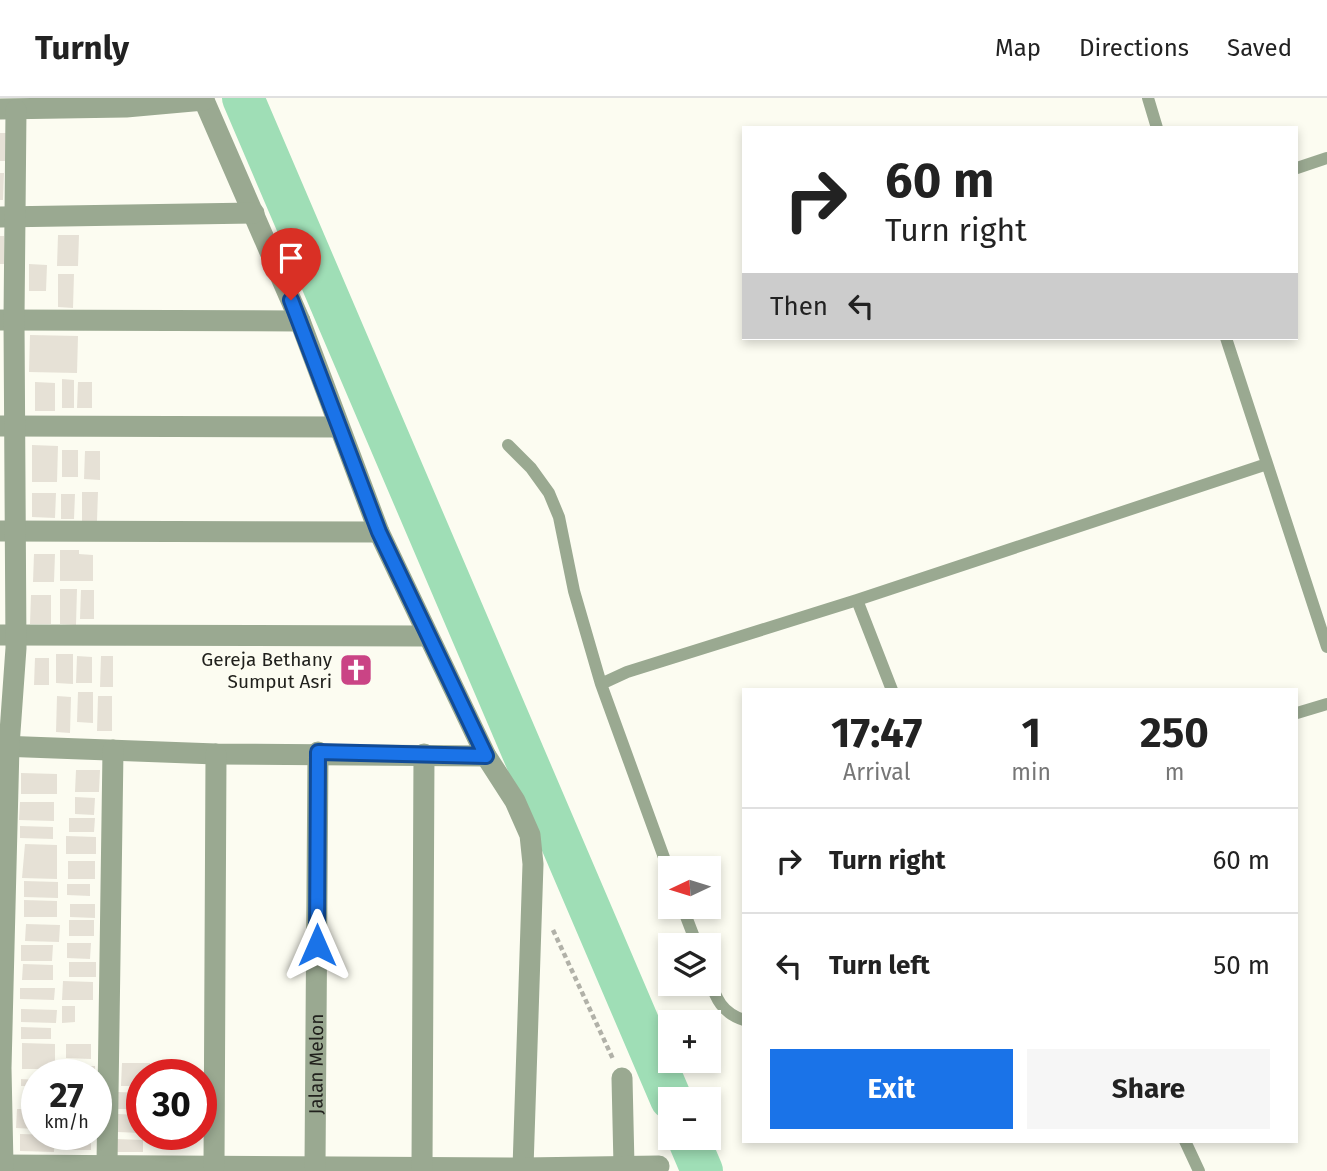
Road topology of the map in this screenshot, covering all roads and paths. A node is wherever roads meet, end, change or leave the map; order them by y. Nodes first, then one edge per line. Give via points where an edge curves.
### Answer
1 (1148, 98) edge
2 (203, 99) edge
3 (8, 110) edge
4 (1156, 126) edge
5 (1327, 158) edge
6 (1298, 168) edge
7 (254, 213) junction
8 (8, 217) edge
9 (7, 320) edge
10 (300, 321) junction
11 (1227, 340) edge
12 (8, 426) edge
13 (339, 427) junction
14 (508, 445) dead end
15 (1267, 464) junction
16 (8, 531) edge
17 (379, 532) junction
18 (857, 600) junction
19 (8, 635) edge
20 (427, 636) junction
21 (1327, 647) edge
22 (601, 684) junction
23 (891, 688) edge
24 (1327, 704) edge
25 (1298, 713) edge
26 (4, 746) edge
27 (113, 750) junction
28 (318, 752) junction
29 (216, 754) junction
30 (424, 754) junction
31 (486, 756) junction
32 (4, 853) edge
33 (663, 856) edge
34 (549, 921) dead end
35 (2, 963) edge
36 (716, 996) edge
37 (742, 1019) edge
38 (1, 1069) edge
39 (622, 1077) joint
40 (1186, 1143) edge
41 (107, 1164) junction
42 (1, 1166) edge
43 (214, 1166) junction
44 (315, 1166) junction
45 (624, 1166) junction
46 (659, 1166) dead end
47 (422, 1167) junction
48 (523, 1168) junction
49 (1199, 1171) edge

1 - 4 lane
2 - 3 street via 126,107
2 - 7 street
3 - 8 street
5 - 6 lane
7 - 8 street
7 - 10 street
8 - 9 street
9 - 10 street
9 - 12 street
10 - 13 street
11 - 15 lane
12 - 13 street
12 - 16 street
13 - 17 street
14 - 22 lane via 549,493 559,517 574,591
15 - 18 lane
15 - 21 lane
16 - 17 street
16 - 19 street
17 - 20 street
18 - 22 lane
18 - 23 lane
19 - 20 street
19 - 26 street
20 - 31 street
22 - 33 lane
24 - 25 lane
26 - 27 street
26 - 32 street
27 - 29 street
27 - 41 street
28 - 29 street
28 - 30 street
28 - 44 street, Jalan Melon
29 - 43 street
30 - 31 street
30 - 47 street
31 - 48 street via 530,835 533,864
32 - 35 street
34 - 39 path
35 - 38 street
36 - 37 lane via 730,1015
38 - 42 street
39 - 45 street
40 - 49 lane
41 - 42 street
41 - 43 street
43 - 44 street
44 - 47 street
45 - 46 street
45 - 48 street
47 - 48 street

